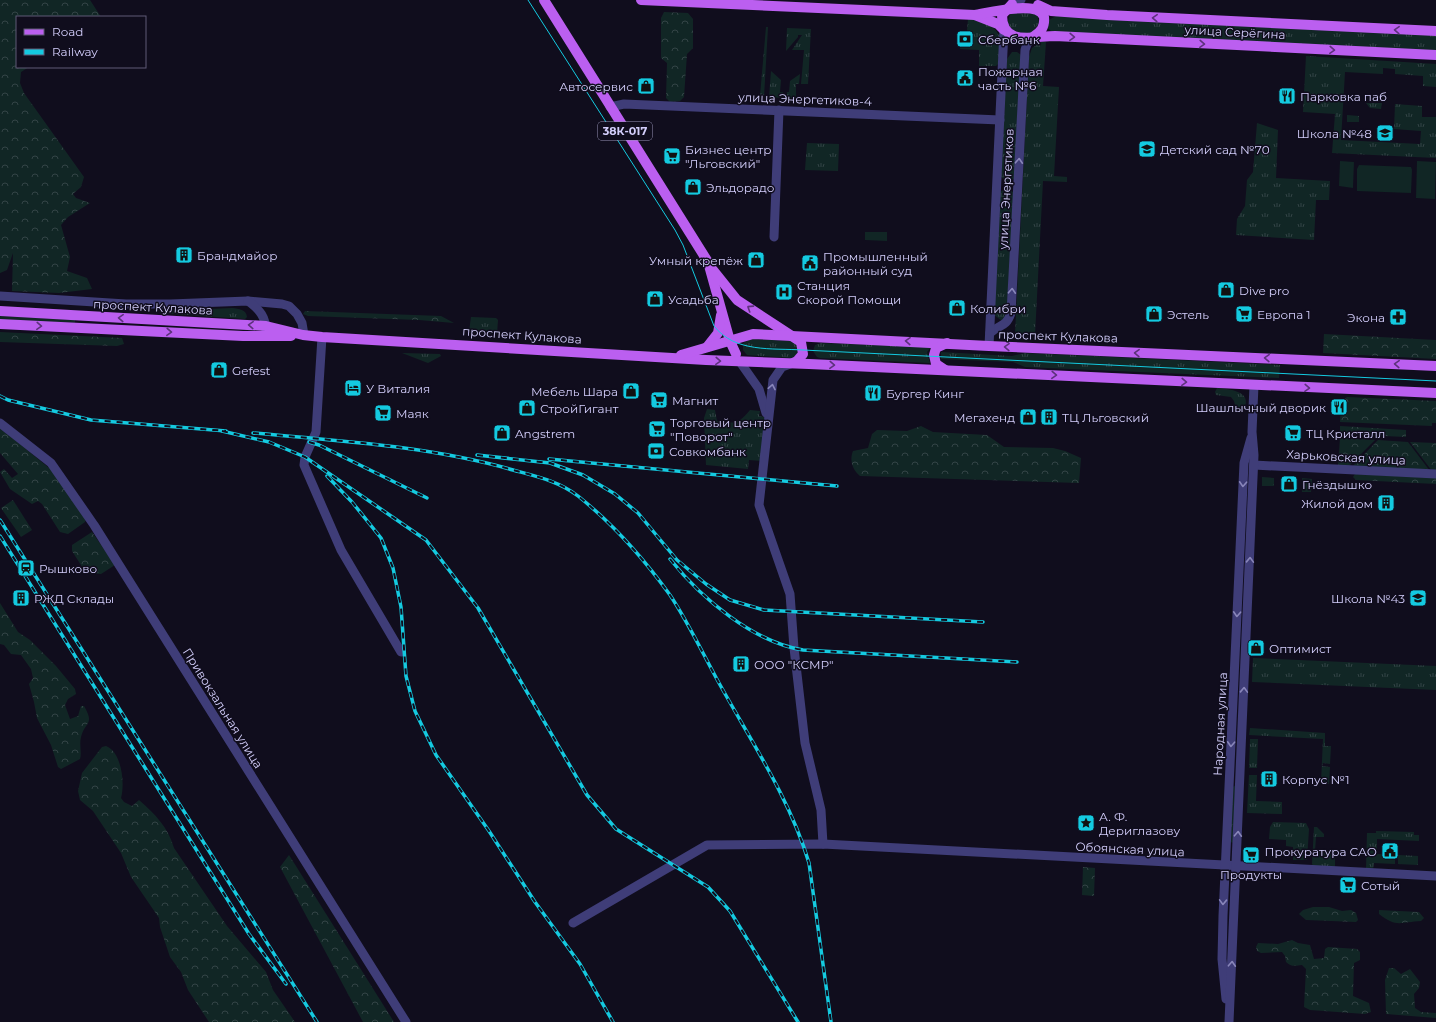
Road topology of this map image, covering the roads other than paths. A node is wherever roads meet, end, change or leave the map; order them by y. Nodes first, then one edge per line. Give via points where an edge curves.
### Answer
1 (544, 0) edge
2 (641, 0) edge
3 (1017, 2) edge
4 (1037, 3) edge
5 (975, 15) junction
6 (1004, 30) junction
7 (1436, 31) edge
8 (1033, 38) junction
9 (1436, 55) edge
10 (610, 108) junction
11 (779, 110) junction
12 (1000, 120) junction
13 (774, 237) dead end
14 (708, 262) junction
15 (718, 294) junction
16 (0, 296) edge
17 (248, 301) junction
18 (0, 311) edge
19 (0, 324) edge
20 (266, 331) junction
21 (990, 333) junction
22 (752, 334) junction
23 (303, 335) junction
24 (794, 336) junction
25 (322, 337) junction
26 (730, 340) junction
27 (947, 343) junction
28 (989, 346) junction
29 (702, 350) junction
30 (669, 357) junction
31 (738, 358) junction
32 (793, 363) junction
33 (1436, 366) edge
34 (945, 370) junction
35 (1254, 386) junction
36 (1436, 393) edge
37 (768, 422) junction
38 (0, 423) edge
39 (1252, 432) junction
40 (1244, 463) junction
41 (1254, 465) junction
42 (1436, 474) edge
43 (400, 652) dead end
44 (823, 844) junction
45 (1225, 865) junction
46 (1237, 866) junction
47 (1436, 876) edge
48 (573, 924) dead end
49 (1229, 1019) edge
50 (406, 1022) edge

1 - 10 main road, 38К-017
2 - 5 main road
3 - 4 main road
3 - 5 main road
3 - 6 main road via 1002,15
7 -> 4 main road, улица Серёгина via 1107,15 1051,11
4 - 8 main road via 1044,15 1044,22 1043,28
5 - 6 main road via 998,24
6 - 8 main road via 1014,37
6 - 12 street, улица Энергетиков
8 -> 9 main road, улица Серёгина via 1055,36
21 -> 8 street, улица Энергетиков via 1005,324 1011,313 1025,50
10 - 11 street, улица Энергетиков-4 via 624,104
10 - 14 main road, 38К-017
11 - 12 street, улица Энергетиков-4
11 - 13 street
12 - 21 street, улица Энергетиков
14 - 15 main road
24 -> 14 main road, проспект Кулакова via 737,300
15 - 26 main road
15 - 29 main road via 721,318 718,333 710,345
16 - 17 street via 126,304
17 - 20 street via 262,314
17 - 23 street via 289,306 302,323
20 -> 18 main road, проспект Кулакова
19 -> 20 main road, проспект Кулакова
20 - 23 main road, проспект Кулакова
21 - 28 street, улица Энергетиков
22 - 24 main road
22 - 26 main road
22 - 31 main road via 739,339 736,345
23 - 25 main road, проспект Кулакова
27 -> 24 main road, проспект Кулакова
24 - 32 main road via 801,342 803,350 801,358
25 - 30 main road, проспект Кулакова
25 - 43 street via 316,432 304,465 341,550
26 - 29 main road
26 - 31 main road
27 - 28 main road, проспект Кулакова
27 - 34 main road via 936,348 934,355 936,364
33 -> 28 main road, проспект Кулакова
29 - 30 main road
30 -> 31 main road, проспект Кулакова
31 - 32 main road, проспект Кулакова
31 - 37 street via 759,389
32 -> 34 main road
37 -> 32 street via 773,380 782,367
34 -> 35 main road
35 -> 36 main road
35 - 39 street, Народная улица
37 - 44 street via 759,505 790,594 805,743 821,810
38 - 50 street, Привокзальная улица via 51,462 94,525
39 - 40 street, Народная улица
39 - 41 street, Народная улица
40 - 41 street, Харьковская улица via 1249,468
40 -> 45 street, Народная улица
41 - 42 street, Харьковская улица
46 -> 41 street, Народная улица
44 - 45 street, Обоянская улица
44 - 48 street, Обоянская улица via 707,845
45 - 46 street, Обоянская улица
45 -> 49 street, Народная улица via 1222,959
46 - 47 street, Обоянская улица
49 -> 46 street, Народная улица

